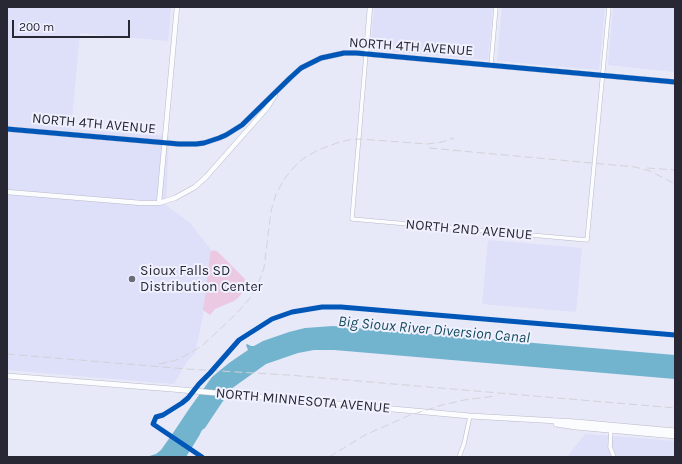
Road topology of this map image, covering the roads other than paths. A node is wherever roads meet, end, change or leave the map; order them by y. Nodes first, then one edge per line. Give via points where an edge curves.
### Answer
1 (177, 7) edge
2 (370, 7) edge
3 (496, 7) edge
4 (609, 7) edge
5 (366, 54) junction
6 (491, 65) junction
7 (603, 75) junction
8 (675, 82) edge
9 (278, 90) junction
10 (7, 129) edge
11 (165, 143) junction
12 (7, 192) edge
13 (160, 203) junction
14 (7, 376) edge
15 (470, 416) junction
16 (611, 428) junction
17 (675, 431) edge
18 (675, 436) edge
19 (459, 457) edge
20 (614, 457) edge

1 - 11 street
2 - 5 street
3 - 6 street
4 - 7 street
5 - 6 street, NORTH 4TH AVENUE
5 - 7 street, NORTH 2ND AVENUE via 352,219 587,240
5 - 9 street, NORTH 4TH AVENUE via 336,54 314,60 296,72
6 - 7 street, NORTH 4TH AVENUE
7 - 8 street, NORTH 4TH AVENUE
9 - 11 street, NORTH 4TH AVENUE via 242,125 226,135 196,144
9 - 13 street, NORTH 4TH AVENUE via 267,108 200,183 182,195
10 - 11 street, NORTH 4TH AVENUE
11 - 13 street
12 - 13 street, NORTH 4TH AVENUE
14 - 15 main road, NORTH MINNESOTA AVENUE
15 - 16 main road, NORTH MINNESOTA AVENUE
15 - 19 street
16 - 17 main road, NORTH MINNESOTA AVENUE
16 - 18 main road, NORTH MINNESOTA AVENUE
16 - 20 street via 610,447

